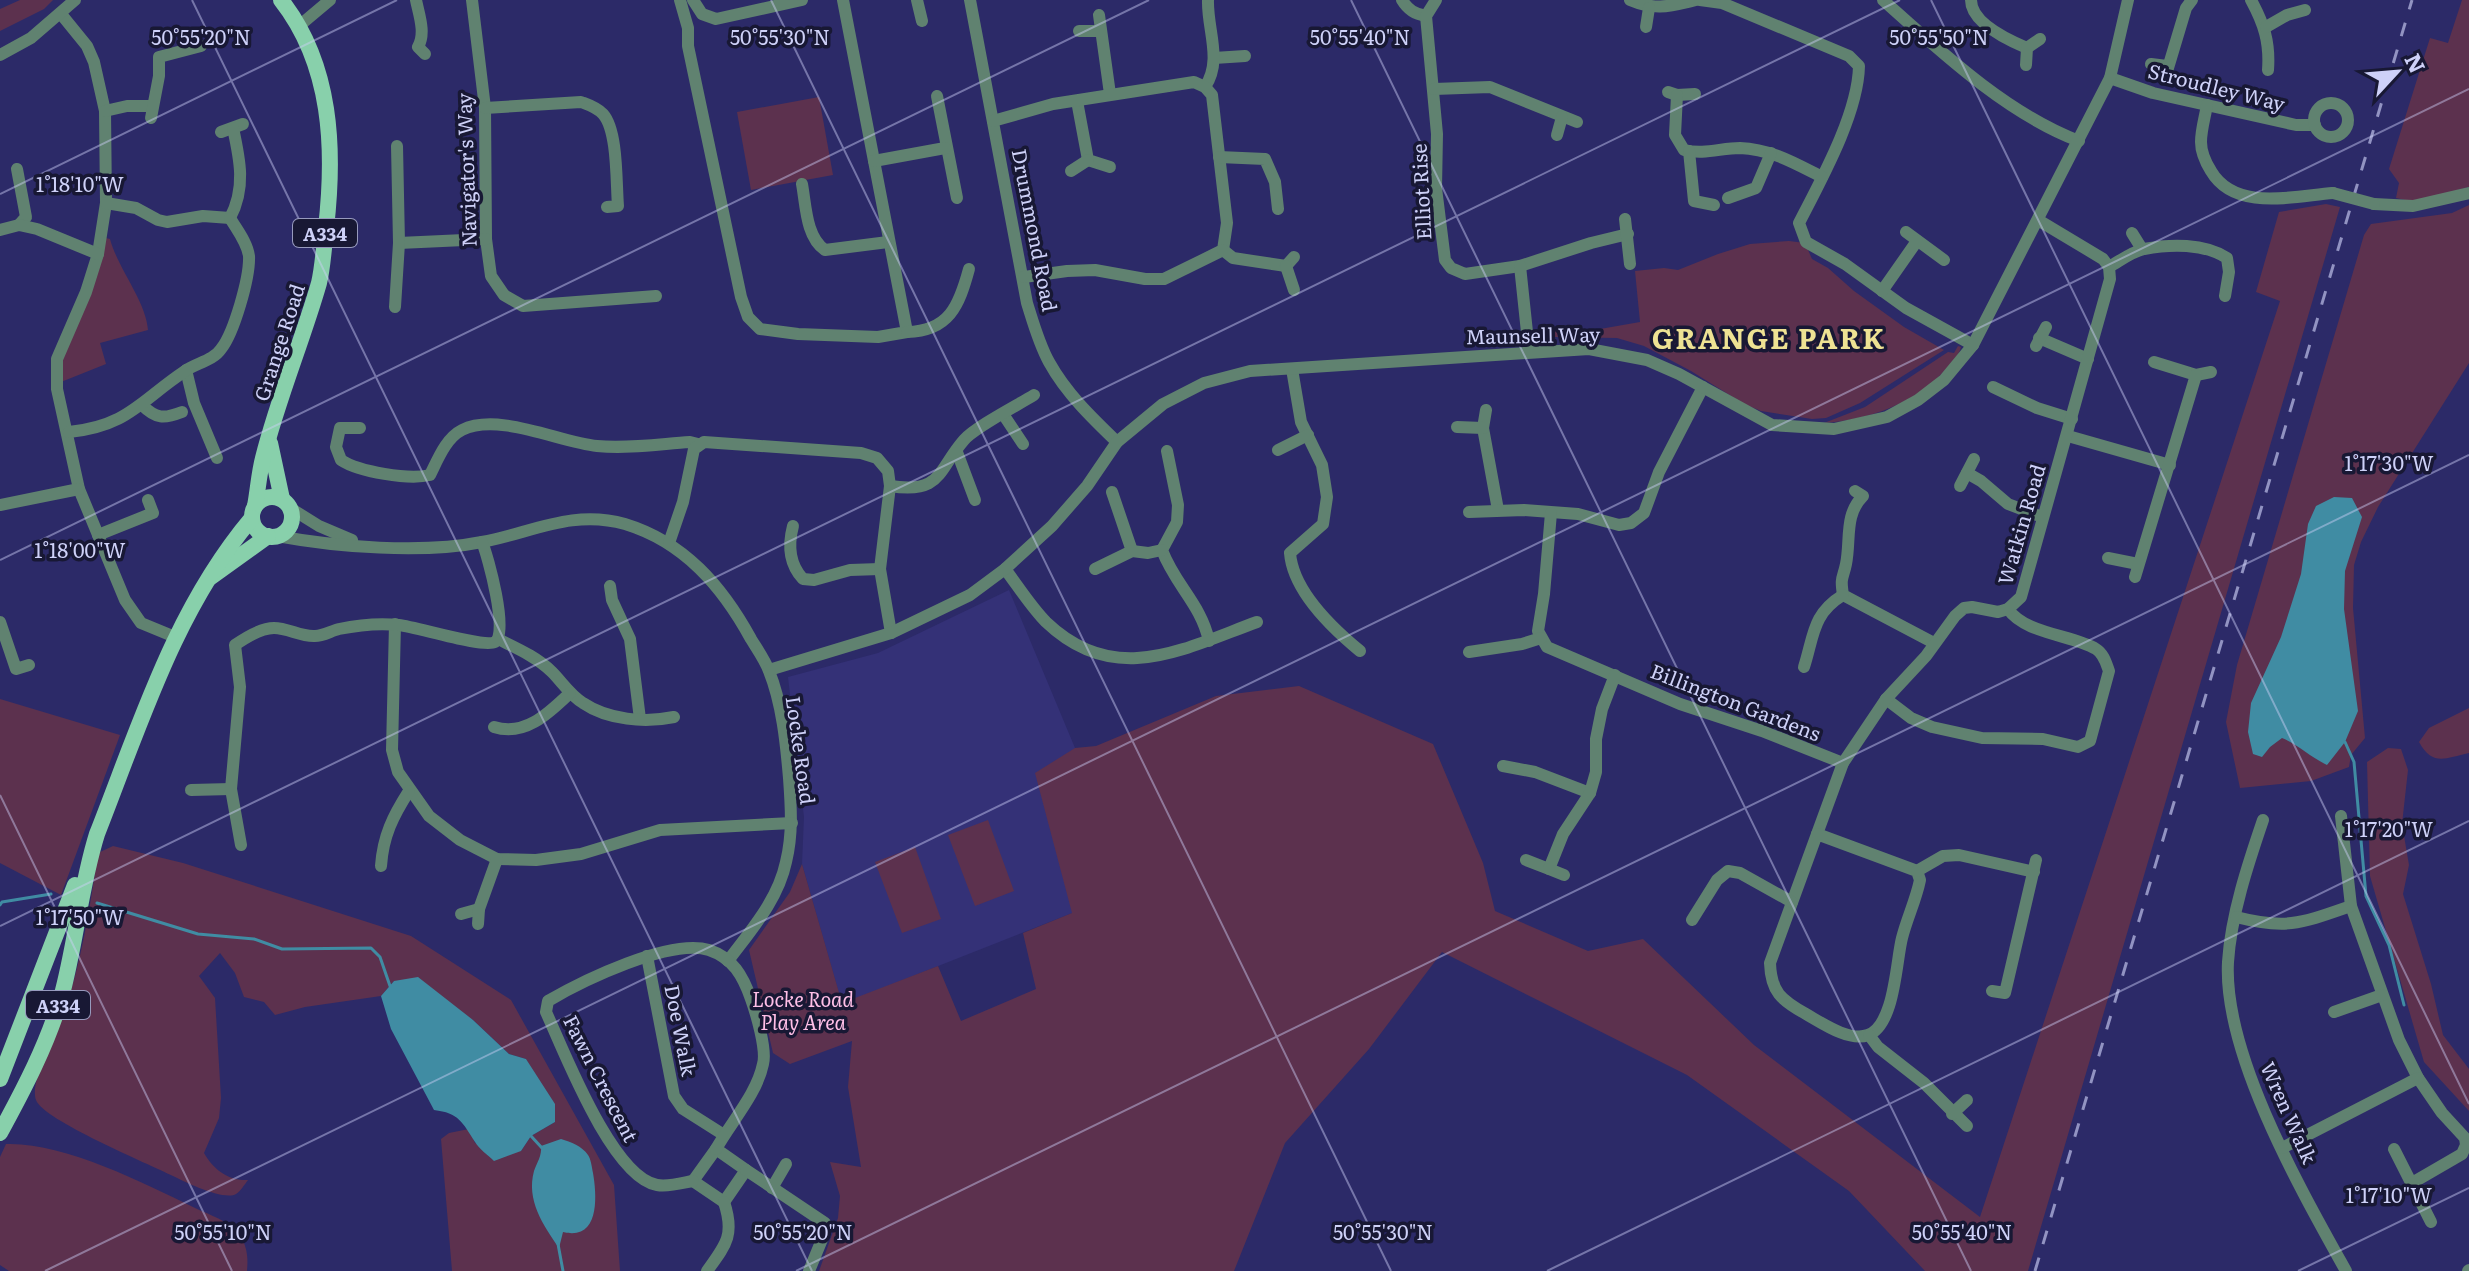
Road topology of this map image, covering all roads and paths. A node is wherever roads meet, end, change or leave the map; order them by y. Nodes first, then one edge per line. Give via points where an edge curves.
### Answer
1 (75, 0) edge
2 (269, 0) edge
3 (281, 0) edge
4 (330, 0) edge
5 (416, 0) edge
6 (472, 0) edge
7 (680, 0) edge
8 (693, 0) edge
9 (802, 0) edge
10 (843, 0) edge
11 (917, 0) edge
12 (970, 0) edge
13 (1208, 0) edge
14 (1402, 0) edge
15 (1436, 0) edge
16 (1630, 0) edge
17 (1698, 0) edge
18 (1883, 0) edge
19 (1971, 0) edge
20 (2128, 0) edge
21 (2192, 0) edge
22 (2251, 0) edge
23 (1649, 8) junction
24 (2305, 10) dead end
25 (61, 14) junction
26 (1099, 15) dead end
27 (1426, 16) junction
28 (922, 21) dead end
29 (299, 26) junction
30 (1646, 27) dead end
31 (2266, 27) junction
32 (1079, 31) dead end
33 (1100, 31) junction
34 (2040, 39) dead end
35 (201, 46) dead end
36 (2027, 48) junction
37 (417, 51) dead end
38 (0, 55) edge
39 (1245, 56) dead end
40 (1214, 58) junction
41 (2151, 64) dead end
42 (2026, 65) dead end
43 (2268, 70) dead end
44 (2110, 78) junction
45 (1205, 87) junction
46 (1434, 89) junction
47 (1110, 94) junction
48 (1695, 94) dead end
49 (937, 97) dead end
50 (1077, 101) junction
51 (2207, 105) junction
52 (485, 108) junction
53 (105, 111) junction
54 (1562, 117) junction
55 (993, 121) junction
56 (1577, 122) dead end
57 (2315, 125) dead end
58 (232, 128) dead end
59 (1557, 135) dead end
60 (2079, 141) junction
61 (397, 146) dead end
62 (945, 148) junction
63 (1689, 151) junction
64 (1771, 153) junction
65 (1219, 157) junction
66 (1088, 160) junction
67 (874, 161) junction
68 (1110, 167) dead end
69 (17, 169) dead end
70 (1071, 171) dead end
71 (1822, 177) junction
72 (802, 184) dead end
73 (2469, 193) edge
74 (957, 198) dead end
75 (1728, 198) dead end
76 (106, 203) junction
77 (1714, 205) dead end
78 (1278, 209) dead end
79 (616, 210) dead end
80 (230, 218) junction
81 (1625, 219) dead end
82 (2038, 220) junction
83 (19, 225) junction
84 (0, 230) edge
85 (1906, 232) dead end
86 (2132, 233) dead end
87 (1628, 234) junction
88 (486, 239) junction
89 (1917, 241) junction
90 (888, 242) junction
91 (399, 243) junction
92 (2142, 249) junction
93 (1223, 250) junction
94 (98, 254) junction
95 (1944, 260) dead end
96 (1630, 264) dead end
97 (1520, 266) junction
98 (2109, 267) junction
99 (969, 268) dead end
100 (1024, 277) junction
101 (1294, 290) dead end
102 (1882, 291) junction
103 (656, 296) dead end
104 (2225, 296) dead end
105 (636, 299) junction
106 (395, 307) dead end
107 (638, 314) dead end
108 (907, 332) junction
109 (2041, 337) dead end
110 (1973, 345) junction
111 (1529, 351) junction
112 (2088, 359) junction
113 (2154, 362) dead end
114 (1292, 369) junction
115 (186, 370) junction
116 (2211, 372) dead end
117 (2196, 375) junction
118 (1703, 387) junction
119 (1993, 387) dead end
120 (1034, 395) dead end
121 (142, 405) junction
122 (1486, 410) dead end
123 (182, 412) dead end
124 (1003, 414) junction
125 (2072, 419) junction
126 (1457, 427) dead end
127 (360, 428) dead end
128 (1483, 428) junction
129 (69, 432) junction
130 (1308, 435) junction
131 (2068, 436) junction
132 (269, 437) junction
133 (1117, 442) junction
134 (698, 444) junction
135 (1023, 444) dead end
136 (1278, 450) dead end
137 (1167, 451) dead end
138 (957, 452) junction
139 (217, 458) dead end
140 (1974, 459) dead end
141 (2170, 465) junction
142 (1967, 473) junction
143 (890, 486) junction
144 (1960, 486) dead end
145 (79, 489) junction
146 (1112, 492) dead end
147 (1864, 495) dead end
148 (148, 500) dead end
149 (975, 500) dead end
150 (286, 504) junction
151 (0, 505) edge
152 (1498, 510) junction
153 (254, 512) junction
154 (1469, 512) dead end
155 (1551, 513) junction
156 (2042, 517) junction
157 (98, 535) junction
158 (788, 535) dead end
159 (272, 536) junction
160 (482, 542) junction
161 (669, 543) junction
162 (363, 545) junction
163 (1162, 550) junction
164 (1132, 551) junction
165 (2108, 558) dead end
166 (880, 569) junction
167 (1005, 569) junction
168 (1095, 569) dead end
169 (207, 580) junction
170 (610, 586) dead end
171 (1843, 595) junction
172 (2008, 609) junction
173 (639, 619) dead end
174 (0, 622) edge
175 (623, 622) junction
176 (1257, 622) dead end
177 (395, 624) junction
178 (891, 633) junction
179 (175, 637) junction
180 (1541, 638) junction
181 (498, 639) junction
182 (1209, 641) junction
183 (1934, 643) junction
184 (1360, 651) dead end
185 (1469, 652) dead end
186 (29, 665) dead end
187 (1804, 667) dead end
188 (769, 670) junction
189 (1615, 675) junction
190 (570, 693) junction
191 (1886, 699) junction
192 (640, 719) junction
193 (666, 722) dead end
194 (499, 745) dead end
195 (1843, 763) junction
196 (1503, 766) dead end
197 (231, 789) junction
198 (191, 790) dead end
199 (409, 791) junction
200 (1590, 793) junction
201 (2341, 816) dead end
202 (2263, 820) dead end
203 (792, 823) junction
204 (1817, 834) junction
205 (241, 845) dead end
206 (497, 859) junction
207 (1526, 860) dead end
208 (381, 866) dead end
209 (86, 867) junction
210 (1549, 869) junction
211 (1917, 871) junction
212 (1564, 875) dead end
213 (1792, 902) junction
214 (2351, 906) junction
215 (479, 909) junction
216 (461, 914) dead end
217 (2236, 917) junction
218 (1711, 918) dead end
219 (478, 924) dead end
220 (647, 956) junction
221 (728, 961) junction
222 (2005, 994) dead end
223 (2382, 995) junction
224 (2334, 1012) dead end
225 (1869, 1035) junction
226 (2418, 1078) junction
227 (0, 1079) edge
228 (1967, 1100) dead end
229 (1952, 1114) junction
230 (1967, 1126) dead end
231 (0, 1133) edge
232 (724, 1135) junction
233 (2282, 1148) junction
234 (716, 1149) junction
235 (2394, 1149) dead end
236 (786, 1164) dead end
237 (746, 1170) junction
238 (693, 1181) junction
239 (2412, 1183) junction
240 (772, 1188) junction
241 (724, 1202) junction
242 (2431, 1222) dead end
243 (707, 1271) edge
244 (809, 1271) edge
245 (2346, 1271) edge

1 - 25 street
2 - 29 main road, Grange Road / A334
3 - 29 main road, Grange Road / A334
4 - 29 street
5 - 37 street via 421,26
6 - 52 street, Navigator's Way
7 - 108 street via 748,317 760,329 798,334 878,337
8 - 9 street via 702,14 716,19
10 - 67 street
11 - 28 street
12 - 55 street, Drummond Road
13 - 40 street
14 - 27 street via 1417,15
15 - 27 street
16 - 23 street
17 - 23 street
17 - 71 street via 1722,3 1849,56 1859,66 1843,128
18 - 60 street via 1948,58 2048,127
19 - 36 street via 1975,14
20 - 44 street, Maunsell Way
21 - 41 street via 2166,72
22 - 31 street
23 - 30 street
24 - 31 street
25 - 38 street
25 - 53 street via 93,57
26 - 33 street
27 - 46 street, Elliot Rise
29 - 132 main road, Grange Road / A334 via 317,65 328,126 330,192 320,280
31 - 43 street
32 - 33 street
33 - 47 street
34 - 36 street
35 - 53 street via 159,57 152,112 127,106
36 - 42 street
39 - 40 street
40 - 45 street via 1213,75
44 - 51 street, Stroudley Way
44 - 60 street, Maunsell Way
45 - 47 street via 1194,82
45 - 65 street via 1212,95
46 - 54 street via 1490,87
46 - 97 street, Elliot Rise via 1436,188 1445,260 1465,274
47 - 50 street
48 - 63 street via 1672,94 1675,135
49 - 62 street
50 - 55 street
50 - 66 street
51 - 57 street, Stroudley Way
51 - 73 street, bridge via 2201,144 2205,160 2214,176 2240,196 2333,193 2374,204 2413,206
52 - 79 street via 581,102 595,107 612,129
52 - 88 street, Navigator's Way
53 - 76 street
54 - 56 street
54 - 59 street
55 - 100 street, Drummond Road
58 - 80 street via 241,191
60 - 82 street, Maunsell Way
61 - 91 street via 402,162
62 - 67 street
62 - 74 street
63 - 64 street via 1737,148
63 - 77 street via 1694,201
64 - 71 street
64 - 75 street via 1756,188
65 - 78 street via 1268,154
65 - 93 street via 1227,223
66 - 68 street
66 - 70 street
67 - 90 street
69 - 83 street via 26,217
71 - 102 street via 1799,223 1806,242
72 - 90 street via 817,245 825,250
76 - 80 street via 136,208 167,222
76 - 94 street
80 - 115 street via 249,257 236,316 219,352
81 - 87 street
82 - 98 street
82 - 110 street, Maunsell Way
83 - 84 street
83 - 94 street
85 - 89 street
86 - 92 street
87 - 96 street
87 - 97 street, Elliot Rise
88 - 91 street
88 - 105 street, Navigator's Way via 491,276 504,295 523,306
89 - 95 street
89 - 102 street
90 - 108 street
91 - 106 street via 389,294
92 - 98 street
92 - 104 street via 2191,245 2232,254
93 - 100 street via 1164,279 1095,270
93 - 101 street via 1233,258 1290,261
94 - 129 street via 57,359 57,389
97 - 111 street
98 - 112 street, Watkin Road
99 - 108 street via 957,306 943,322
100 - 133 street, Drummond Road via 1027,303 1048,361 1075,399
102 - 110 street
103 - 105 street, Navigator's Way
105 - 107 street
109 - 112 street
110 - 118 street, Maunsell Way via 1944,380 1918,400 1852,427 1772,425
111 - 114 street, Maunsell Way
111 - 118 street, Maunsell Way via 1589,349 1634,356
112 - 125 street, Watkin Road
113 - 117 street
114 - 130 street
114 - 133 street, Maunsell Way via 1250,371 1204,383 1163,404
115 - 121 street
115 - 139 street
116 - 117 street
117 - 141 street
118 - 155 street via 1644,513 1619,525
119 - 125 street
120 - 124 street
121 - 123 street via 153,416
121 - 129 street via 95,430
122 - 128 street
124 - 135 street
124 - 138 street via 967,438
125 - 131 street, Watkin Road
126 - 128 street
127 - 134 street via 338,423 336,447 344,463 416,478 430,475 449,440 482,425 597,446
128 - 152 street
129 - 145 street
130 - 136 street
130 - 184 street via 1322,465 1327,511 1323,524 1290,553 1291,567 1334,630 1350,634
131 - 141 street
131 - 156 street, Watkin Road
132 - 150 main road, Grange Road / A334
132 - 153 main road, Grange Road / A334
133 - 167 street, Maunsell Way via 1052,526
134 - 143 street via 861,453 877,458 888,471
134 - 161 street
137 - 163 street via 1183,524
138 - 143 street via 941,476 924,485
138 - 149 street
140 - 142 street
141 - 165 street via 2136,570
142 - 144 street
142 - 156 street via 2008,504
143 - 166 street
145 - 151 street
145 - 157 street
146 - 164 street
147 - 171 street via 1851,514 1840,577
148 - 157 street via 153,513
150 - 153 main road via 264,498
150 - 159 main road via 290,525
150 - 162 street, Locke Road
152 - 154 street
152 - 155 street
153 - 159 main road via 257,530
153 - 169 main road, A334
155 - 180 street
156 - 172 street, Watkin Road via 2021,597
157 - 179 street via 125,600 141,623
158 - 166 street via 803,579
159 - 162 street, Locke Road
159 - 169 main road, A334
160 - 161 street, Locke Road via 543,524 584,520 623,524
160 - 162 street, Locke Road
160 - 181 street via 493,580
161 - 188 street, Locke Road via 703,570 733,605
163 - 164 street
163 - 182 street via 1170,572 1204,620
164 - 168 street
166 - 178 street
167 - 178 street, Maunsell Way via 970,595
167 - 182 street via 1046,622 1085,649 1109,658 1158,656
169 - 179 main road, A334
170 - 175 street
171 - 183 street
171 - 187 street via 1817,619 1815,653
172 - 183 street, Watkin Road via 1964,608
172 - 191 street via 2054,636 2097,650 2105,660 2109,671 2090,741 2078,747 2043,739 1982,738 1932,727
173 - 175 street
174 - 186 street via 16,669
175 - 192 street
176 - 182 street
177 - 181 street via 479,644
177 - 197 street via 317,636 274,628 235,645 240,687
177 - 199 street via 392,750
178 - 188 street, Maunsell Way
179 - 209 main road, A334
180 - 185 street
180 - 189 street, Billington Gardens via 1547,647
181 - 190 street via 550,670
183 - 191 street, Watkin Road
188 - 203 street, Locke Road via 787,754
189 - 195 street, Billington Gardens
189 - 200 street via 1599,724
190 - 192 street via 610,715
190 - 194 street via 529,725 501,729
191 - 195 street, Watkin Road
192 - 193 street
195 - 204 street, Watkin Road
196 - 200 street
197 - 198 street
197 - 205 street
199 - 206 street via 429,816 460,840
199 - 208 street via 390,821
200 - 210 street via 1563,834
201 - 214 street
202 - 217 street, Wren Walk
203 - 206 street via 660,830 581,854
203 - 221 street, Locke Road via 779,888
204 - 211 street
204 - 213 street, Watkin Road
206 - 215 street
207 - 210 street
209 - 227 main road, A334
209 - 231 main road, A334 via 61,996 41,1055
210 - 212 street
211 - 222 street via 1943,856 1959,855 2035,866
211 - 225 street via 1920,880 1902,939 1893,995
213 - 218 street via 1728,871 1695,914
213 - 225 street, Watkin Road via 1770,963 1770,981 1780,998 1805,1014 1850,1036
214 - 217 street via 2291,925
214 - 223 street
215 - 216 street
215 - 219 street
217 - 233 street, Wren Walk via 2228,962 2231,1012 2253,1085
220 - 221 street, Fawn Crescent via 696,948
220 - 232 street, Doe Walk via 674,1096 683,1109
220 - 238 street, Fawn Crescent via 559,994 548,1001 546,1012 618,1156 655,1185
221 - 232 street via 744,979 765,1060
223 - 224 street
223 - 226 street
225 - 229 street
226 - 233 street
226 - 239 street via 2466,1145 2462,1154
228 - 229 street
229 - 230 street
232 - 234 street
233 - 245 street, Wren Walk
234 - 237 street
234 - 238 street
235 - 239 street
236 - 240 street
237 - 240 street
237 - 241 street
238 - 241 street
239 - 242 street
240 - 244 street via 825,1223
241 - 243 street via 730,1229

